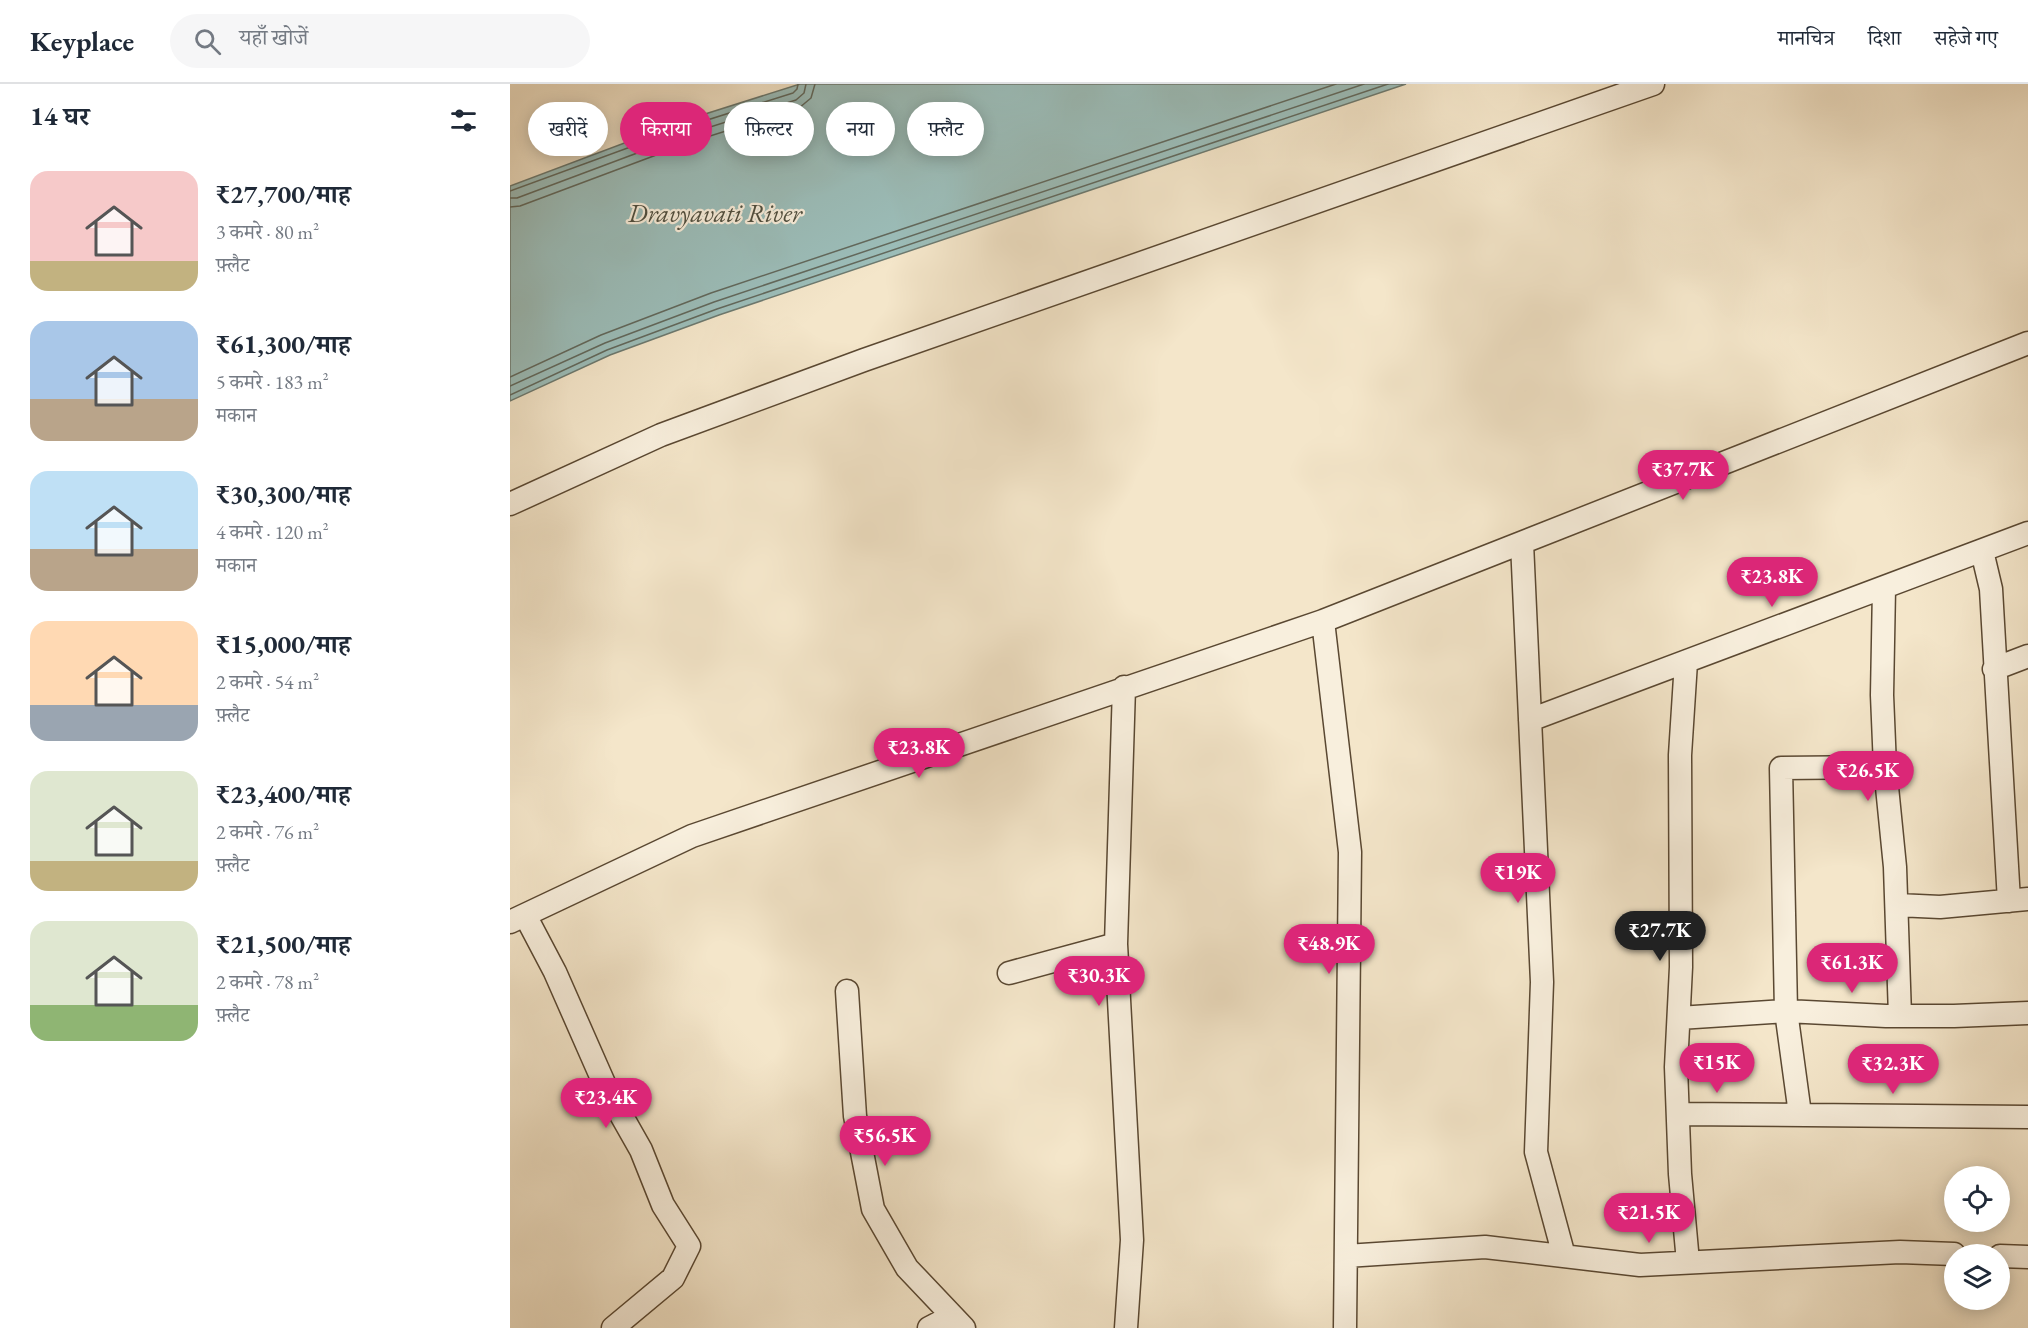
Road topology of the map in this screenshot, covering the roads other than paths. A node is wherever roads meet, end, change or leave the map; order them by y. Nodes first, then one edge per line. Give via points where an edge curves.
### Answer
1 (1653, 84) edge
2 (2028, 343) edge
3 (510, 504) edge
4 (2028, 533) edge
5 (1522, 543) junction
6 (1982, 550) junction
7 (1884, 588) junction
8 (1323, 621) junction
9 (2028, 656) edge
10 (1686, 662) junction
11 (1994, 669) junction
12 (1124, 687) junction
13 (1530, 720) junction
14 (1886, 767) junction
15 (2019, 900) edge
16 (1897, 905) junction
17 (517, 919) edge
18 (1116, 944) junction
19 (1009, 973) dead end
20 (847, 991) dead end
21 (1786, 1011) junction
22 (2028, 1013) edge
23 (1900, 1016) junction
24 (1679, 1018) junction
25 (1678, 1114) junction
26 (1800, 1114) junction
27 (2028, 1117) edge
28 (1944, 1254) edge
29 (1346, 1256) junction
30 (1564, 1256) junction
31 (2010, 1256) edge
32 (2028, 1257) edge
33 (1688, 1262) junction
34 (958, 1322) edge
35 (613, 1328) edge
36 (929, 1328) edge
37 (1126, 1328) edge
38 (1345, 1328) edge

1 - 3 street via 703,419
2 - 5 street
4 - 6 street
5 - 8 street
5 - 13 street
6 - 7 street
6 - 11 street via 1991,589
7 - 10 street
7 - 14 street via 1882,694
8 - 12 street
8 - 29 street via 1350,852
9 - 11 street
10 - 13 street
10 - 24 street via 1680,755
11 - 15 street
12 - 17 street via 693,836
12 - 18 street
13 - 30 street via 1542,982 1536,1152
14 - 16 street
14 - 21 street via 1781,768
15 - 16 street via 1940,907
16 - 23 street
17 - 35 street via 555,972 607,1089 641,1150 663,1205 689,1246 674,1278
18 - 19 street
18 - 37 street via 1131,1240
20 - 34 street via 855,1116 873,1209 907,1268
21 - 23 street
21 - 24 street
21 - 26 street
22 - 23 street
24 - 25 street
25 - 26 street
25 - 33 street
26 - 27 street
28 - 33 street via 1900,1252
29 - 30 street via 1485,1247
29 - 38 street
30 - 33 street via 1640,1264
31 - 32 street
34 - 36 street

